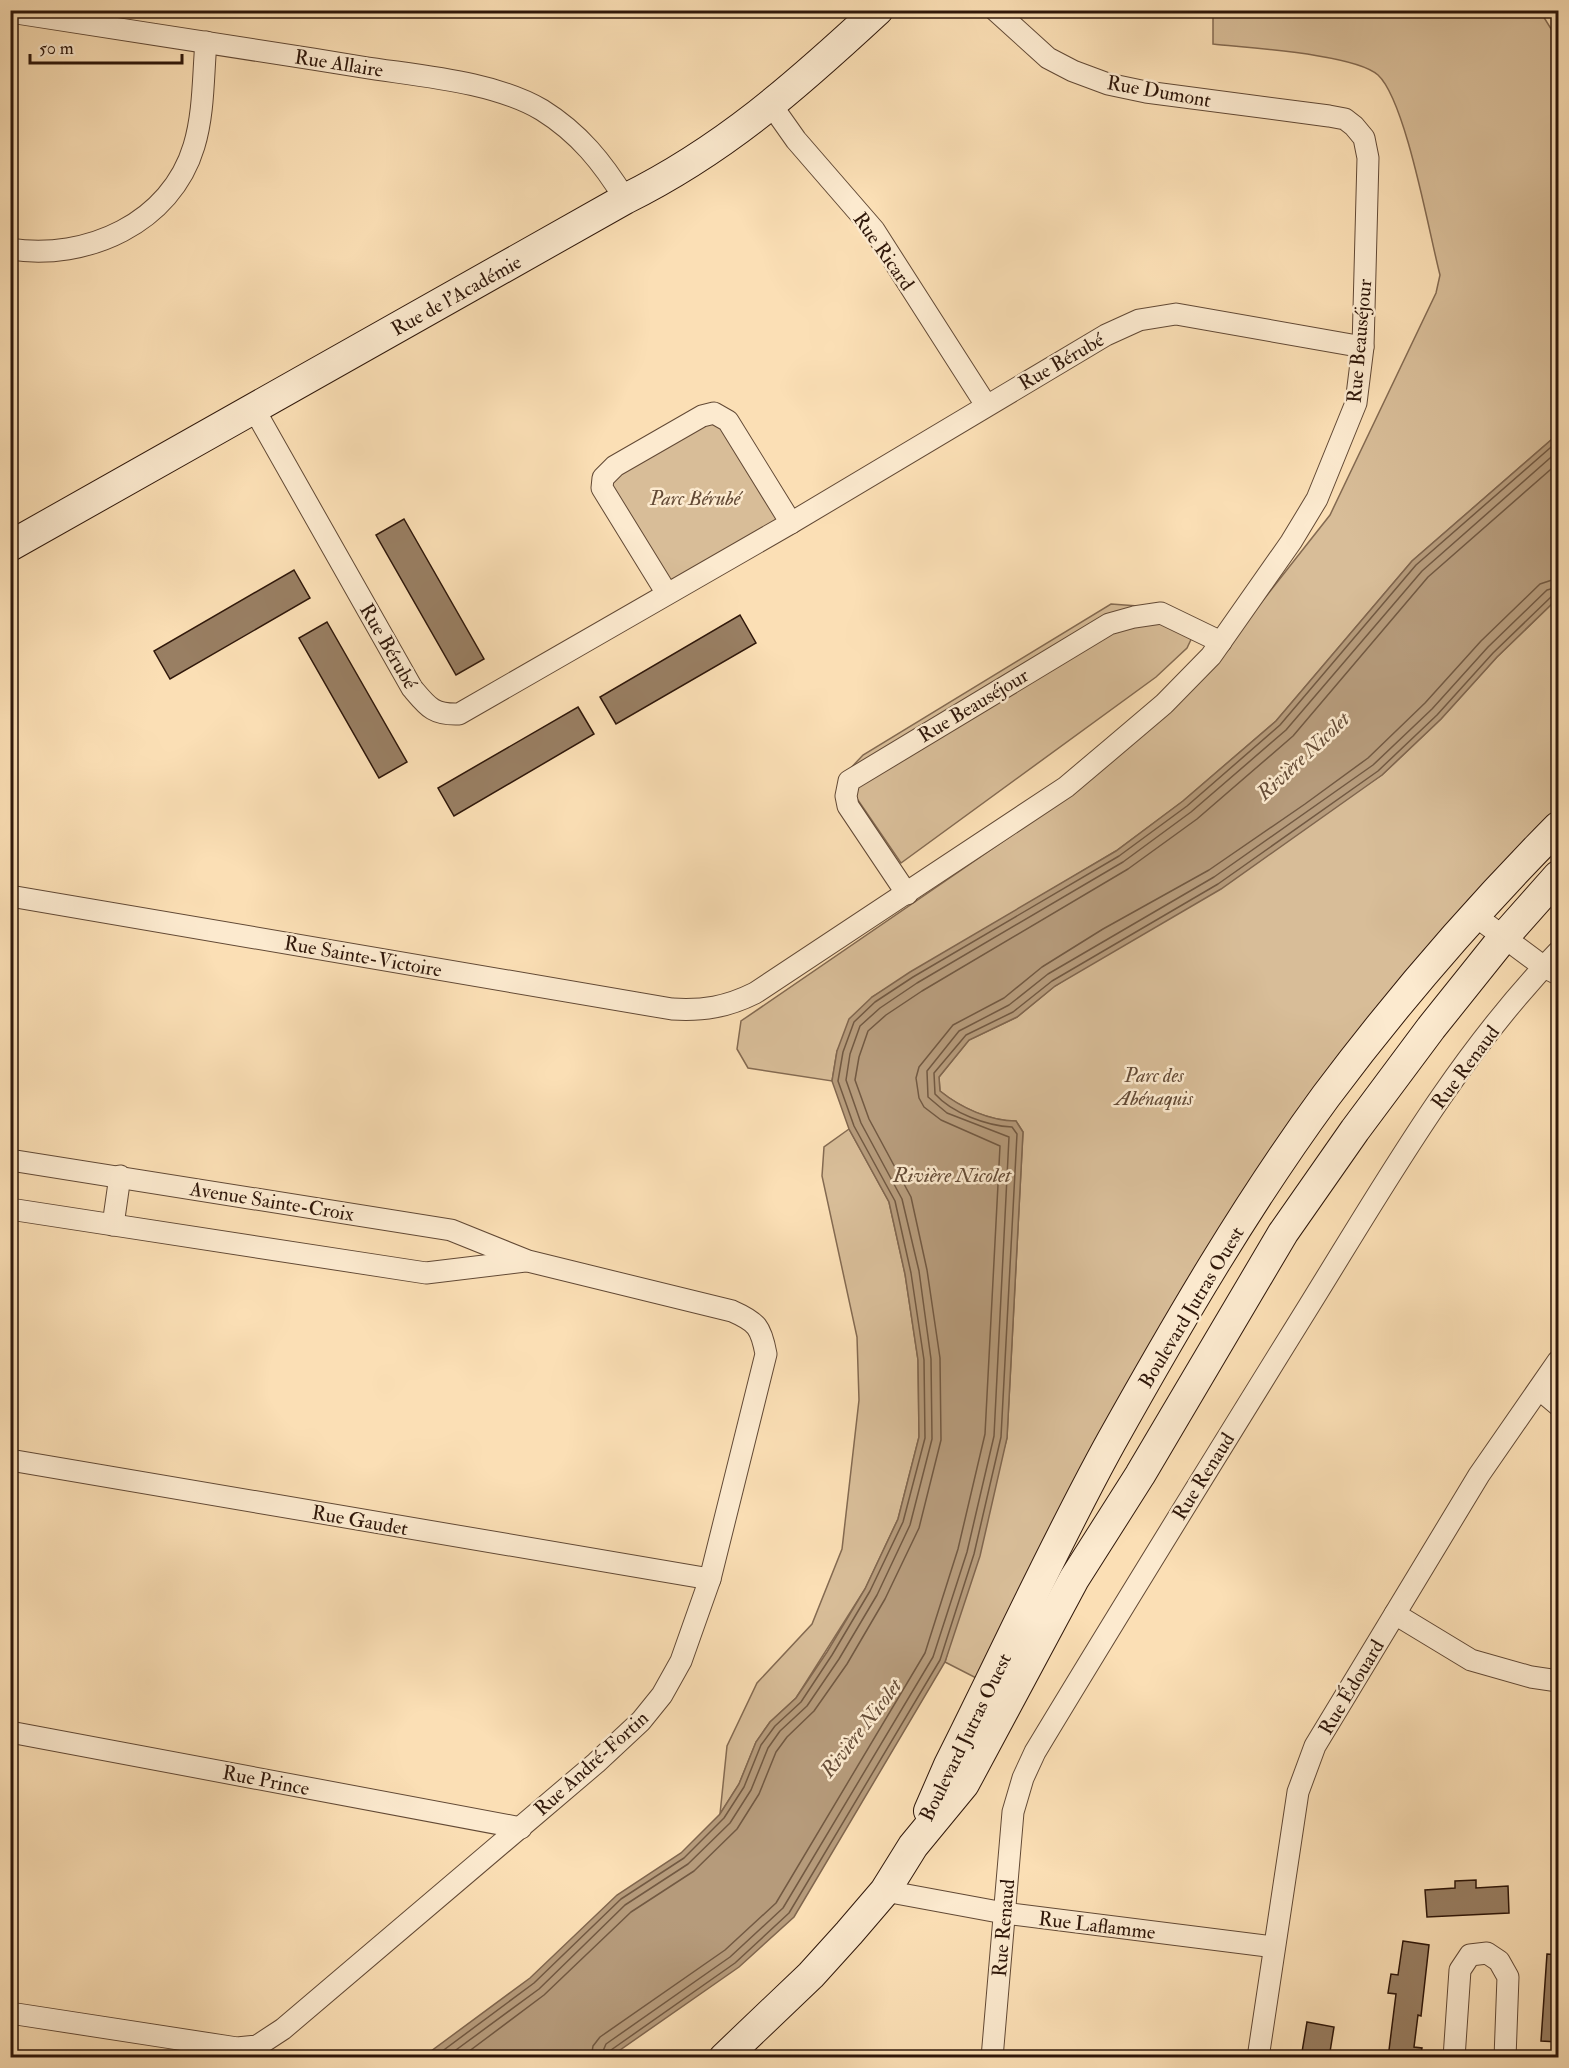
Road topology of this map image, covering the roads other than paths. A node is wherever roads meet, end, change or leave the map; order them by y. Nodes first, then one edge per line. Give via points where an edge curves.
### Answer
1 (878, 10) edge
2 (995, 10) edge
3 (10, 12) edge
4 (206, 42) junction
5 (772, 106) junction
6 (1345, 119) joint
7 (625, 199) junction
8 (10, 249) edge
9 (1363, 347) junction
10 (986, 405) junction
11 (254, 409) junction
12 (791, 523) junction
13 (10, 546) edge
14 (666, 592) junction
15 (1221, 642) junction
16 (1558, 827) edge
17 (1558, 876) edge
18 (907, 894) junction
19 (10, 896) edge
20 (1473, 915) junction
21 (1503, 938) junction
22 (1554, 965) edge
23 (716, 1008) joint
24 (10, 1160) edge
25 (120, 1176) junction
26 (10, 1209) edge
27 (113, 1226) junction
28 (528, 1261) junction
29 (753, 1320) joint
30 (1558, 1361) edge
31 (1539, 1389) junction
32 (1558, 1405) edge
33 (10, 1460) edge
34 (710, 1579) junction
35 (1395, 1614) junction
36 (1558, 1681) edge
37 (10, 1732) edge
38 (521, 1828) junction
39 (913, 1846) junction
40 (885, 1891) junction
41 (1004, 1913) junction
42 (1274, 1947) junction
43 (10, 2013) edge
44 (724, 2058) edge
45 (992, 2058) edge
46 (1258, 2058) edge
47 (1454, 2058) edge
48 (1505, 2058) edge

1 - 5 main road, Rue de l'Académie
2 - 6 street, Rue Dumont via 1048,58 1108,84
3 - 4 street, Rue Allaire
4 - 7 street, Rue Allaire via 449,81 518,99 542,110 587,145
4 - 8 street via 194,146 183,176 163,201 138,223 104,240 71,248
5 - 7 main road, Rue de l'Académie via 675,174
5 - 10 street, Rue Ricard via 873,230
6 - 9 street, Rue Beauséjour via 1364,138 1368,158
7 - 11 main road, Rue de l'Académie
9 - 10 street, Rue Bérubé via 1176,314 1139,320 1106,335
9 - 15 street, Rue Beauséjour via 1356,403 1317,499
10 - 12 street, Rue Bérubé
11 - 13 main road, Rue de l'Académie
11 - 14 street, Rue Bérubé via 412,688 427,706 442,715 459,714
12 - 14 street, Rue Bérubé
12 - 14 street via 728,421 714,413 702,416 615,466 603,478 602,488
15 - 18 street, Rue Beauséjour via 1164,704 1066,787
15 - 18 street, Rue Beauséjour via 1161,613 1109,624 849,781 848,806
16 - 20 main road, Boulevard Jutras Ouest
17 - 21 main road, Boulevard Jutras Ouest
18 - 23 street, Rue Beauséjour via 755,993
19 - 23 street, Rue Sainte-Victoire via 672,1009
20 - 21 street
20 - 39 main road, Boulevard Jutras Ouest via 1325,1098 1254,1201 1191,1304 1110,1444 949,1765
21 - 22 street
21 - 39 main road, Boulevard Jutras Ouest via 1354,1130 1283,1233 1074,1579 964,1784
22 - 41 street, Rue Renaud via 1486,1037 1425,1120 1035,1752 1013,1812
24 - 25 street, Avenue Sainte-Croix
25 - 27 street
25 - 28 street, Avenue Sainte-Croix via 451,1230
26 - 27 street, Avenue Sainte-Croix
27 - 28 street, Avenue Sainte-Croix via 426,1273
28 - 29 street, Avenue Sainte-Croix via 732,1311
29 - 34 street, Rue André-Fortin via 763,1334 766,1354
30 - 31 street, Rue Édouard
31 - 32 street
31 - 35 street, Rue Édouard via 1479,1475
33 - 34 street, Rue Gaudet
34 - 38 street, Rue André-Fortin via 681,1661 662,1695 634,1728
35 - 36 street via 1471,1660
35 - 42 street, Rue Édouard via 1305,1769
37 - 38 street, Rue Prince
38 - 43 street, Rue André-Fortin via 257,2046 237,2048
39 - 40 main road, Boulevard Jutras Ouest
40 - 41 street, Rue Laflamme
40 - 44 main road, Boulevard Jutras Ouest via 811,1975
41 - 42 street, Rue Laflamme
41 - 45 street, Rue Renaud
42 - 46 street, Rue Édouard
47 - 48 street via 1460,1970 1470,1955 1487,1953 1499,1961 1508,1977

